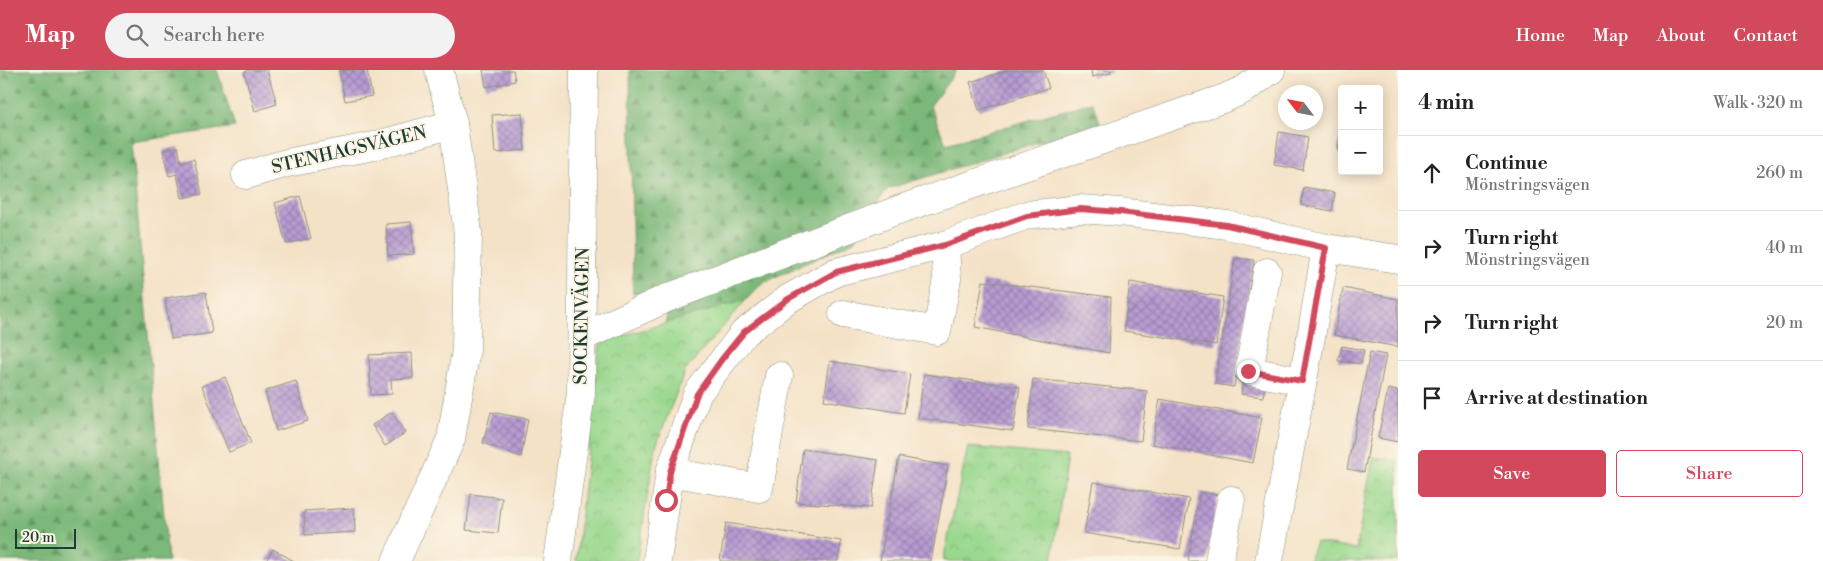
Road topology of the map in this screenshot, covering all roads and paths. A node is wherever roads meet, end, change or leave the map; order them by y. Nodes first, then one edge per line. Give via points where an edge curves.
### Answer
1 (439, 70) edge
2 (584, 70) edge
3 (1271, 70) edge
4 (453, 124) junction
5 (246, 176) dead end
6 (945, 245) junction
7 (1326, 248) junction
8 (1398, 258) edge
9 (1267, 272) dead end
10 (843, 314) dead end
11 (582, 337) junction
12 (779, 376) dead end
13 (1302, 381) junction
14 (670, 472) junction
15 (1231, 500) dead end
16 (396, 561) edge
17 (558, 561) edge
18 (657, 561) edge
19 (1219, 561) edge
20 (1269, 561) edge

1 - 4 street, STENHAGSVÄGEN
2 - 11 street, SOCKENVÄGEN
3 - 11 street via 1225,98 898,210 667,298
4 - 5 street, STENHAGSVÄGEN via 374,146 287,163
4 - 16 street, STENHAGSVÄGEN via 468,233 466,350 451,439
6 - 7 street via 1027,216 1080,209 1227,225
6 - 10 street via 947,279 937,331
6 - 14 street via 836,272 788,299 744,332 697,394
7 - 8 street
7 - 13 street
9 - 13 street via 1248,371
11 - 17 street, SOCKENVÄGEN via 581,393
12 - 14 street via 759,488
13 - 20 street
14 - 18 street
15 - 19 street

